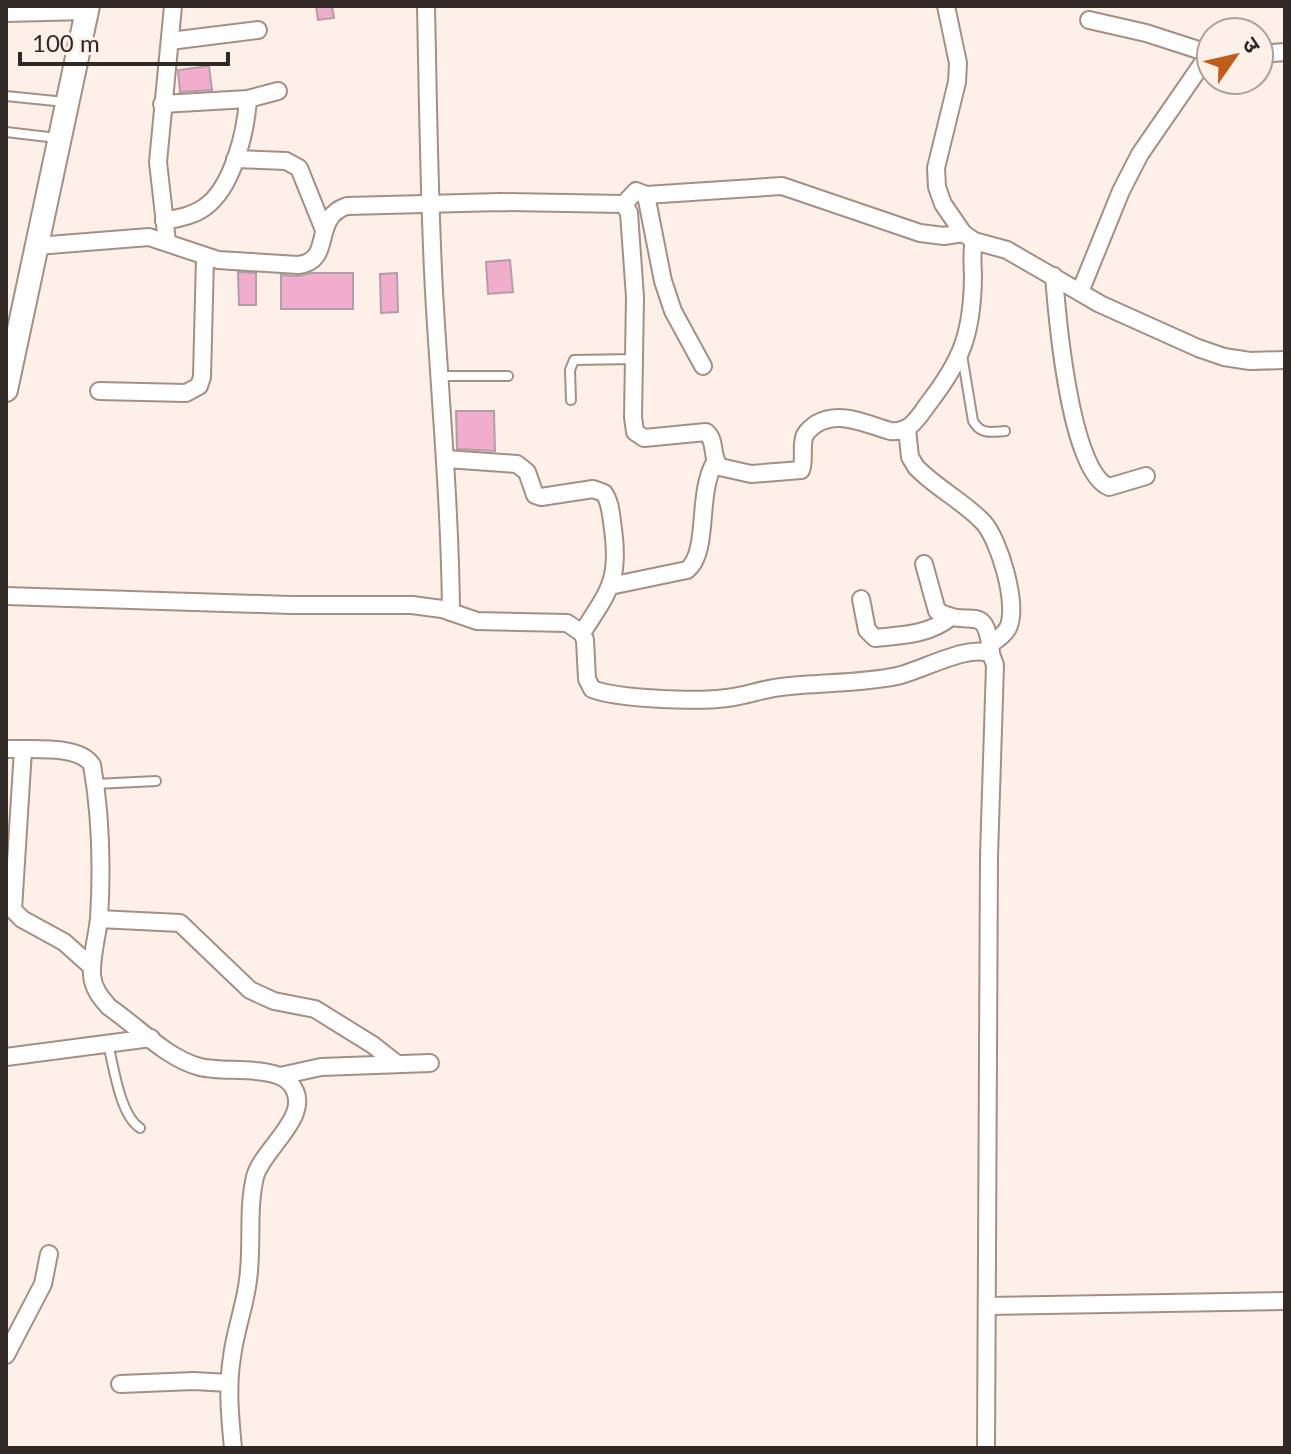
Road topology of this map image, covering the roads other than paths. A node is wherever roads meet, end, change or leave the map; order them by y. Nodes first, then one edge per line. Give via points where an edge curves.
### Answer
1 (173, 6) edge
2 (426, 6) edge
3 (946, 6) edge
4 (88, 8) edge
5 (6, 13) edge
6 (1089, 20) dead end
7 (258, 30) dead end
8 (170, 41) junction
9 (1195, 49) edge
10 (1195, 75) edge
11 (278, 91) dead end
12 (6, 96) edge
13 (248, 99) junction
14 (68, 102) junction
15 (162, 104) junction
16 (6, 132) edge
17 (60, 138) junction
18 (235, 159) junction
19 (646, 195) junction
20 (430, 204) junction
21 (624, 204) junction
22 (164, 221) junction
23 (324, 230) junction
24 (968, 237) junction
25 (167, 242) junction
26 (37, 246) junction
27 (205, 257) junction
28 (1054, 276) junction
29 (1080, 292) junction
30 (14, 317) edge
31 (962, 354) junction
32 (635, 359) junction
33 (1285, 360) edge
34 (703, 366) dead end
35 (440, 376) junction
36 (508, 376) dead end
37 (6, 390) edge
38 (99, 391) dead end
39 (571, 400) dead end
40 (907, 429) junction
41 (1005, 431) dead end
42 (446, 459) junction
43 (715, 462) junction
44 (1146, 476) dead end
45 (924, 564) dead end
46 (610, 586) junction
47 (6, 596) edge
48 (861, 599) dead end
49 (451, 612) junction
50 (951, 617) junction
51 (582, 633) junction
52 (991, 649) junction
53 (15, 749) edge
54 (156, 781) dead end
55 (95, 784) junction
56 (99, 919) junction
57 (92, 967) junction
58 (151, 1038) junction
59 (108, 1044) junction
60 (6, 1057) edge
61 (396, 1063) junction
62 (430, 1063) dead end
63 (280, 1076) junction
64 (140, 1128) dead end
65 (49, 1254) dead end
66 (1285, 1301) edge
67 (987, 1306) junction
68 (6, 1355) edge
69 (229, 1383) junction
70 (120, 1384) dead end
71 (233, 1448) edge
72 (986, 1448) edge

1 - 8 street
2 - 20 street
3 - 24 street via 957,73 936,168 937,187
4 - 5 street
4 - 14 street
6 - 9 street
7 - 8 street
8 - 15 street
10 - 29 street via 1140,154
11 - 13 street
12 - 14 lane
13 - 15 street
13 - 18 street
14 - 17 street
15 - 22 street via 158,162
16 - 17 lane
17 - 26 street
18 - 22 street via 207,206
18 - 23 street via 286,161 299,168
19 - 21 street via 636,191
19 - 24 street via 782,186 920,233
19 - 34 street via 663,281
20 - 21 street
20 - 23 street via 347,206 333,213
20 - 35 street
21 - 32 street via 635,297
22 - 25 street
23 - 27 street via 317,257 308,264
24 - 28 street via 1007,250
24 - 31 street via 971,305
25 - 26 street via 136,237
25 - 27 street
26 - 30 street
27 - 38 street via 199,386 186,393
28 - 29 street
28 - 44 street via 1069,399 1096,476 1109,487
29 - 33 street via 1224,357
30 - 37 street
31 - 40 street via 951,376
31 - 41 lane via 973,421 982,431
32 - 39 lane via 574,360
32 - 43 street via 635,432 644,438 706,432
35 - 36 lane
35 - 42 street
40 - 43 street via 890,431 836,416 806,433 804,460 796,472 740,473
40 - 52 street via 916,467 981,520 994,538 1008,583 1011,616
42 - 46 street via 517,464 541,497 593,489 604,493 615,546
42 - 49 street
43 - 46 street via 704,492 700,550 694,564 687,570
45 - 50 street via 933,604
46 - 51 street
47 - 49 street via 412,605
48 - 50 street via 867,630 875,638 930,631
49 - 51 street via 477,621 567,623
50 - 52 street via 983,622
51 - 52 street via 592,689 663,699 725,699 781,687 898,676
52 - 67 street via 995,665
53 - 55 street via 81,754 92,765
53 - 57 street via 13,910
54 - 55 lane
55 - 56 street
56 - 57 street
56 - 61 street via 180,923 250,990 315,1009
57 - 58 street via 101,998
58 - 59 street
58 - 63 street via 199,1067
59 - 60 street
59 - 64 lane via 126,1112
61 - 62 street
61 - 63 street via 321,1067
63 - 69 street via 294,1090 294,1117 258,1166 251,1194 248,1281
65 - 68 street via 43,1284
66 - 67 street
67 - 72 street
69 - 70 street
69 - 71 street

